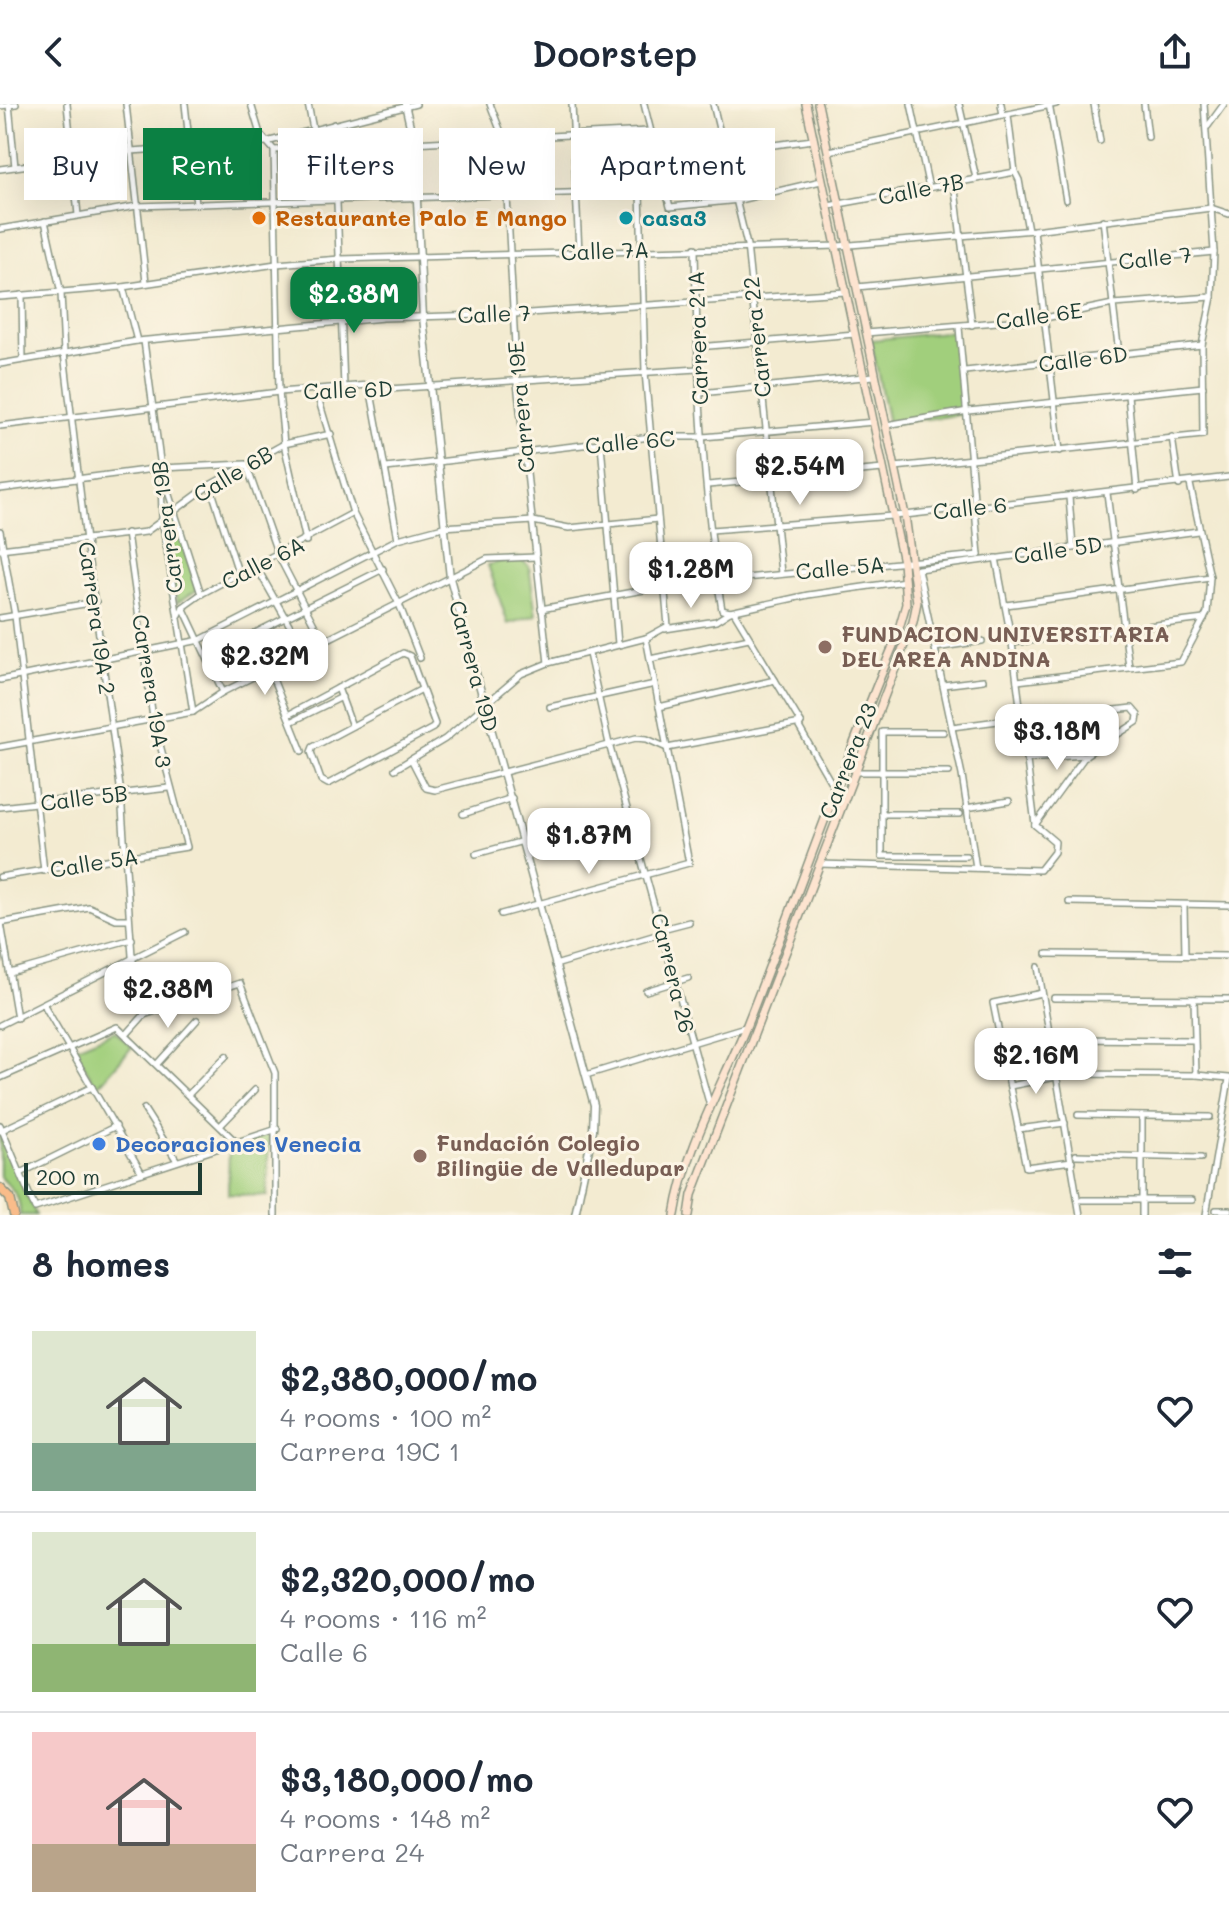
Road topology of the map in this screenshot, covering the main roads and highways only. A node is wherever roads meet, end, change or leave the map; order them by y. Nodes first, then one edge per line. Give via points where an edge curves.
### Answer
1 (806, 104) edge
2 (818, 104) edge
3 (842, 244) junction
4 (856, 742) junction
5 (865, 745) junction
6 (0, 1188) edge
7 (14, 1215) edge
8 (674, 1215) edge
9 (689, 1215) edge

1 - 3 main road, Carrera 23 via 827,206
2 - 3 main road, Carrera 23
3 - 4 main road, Carrera 23 via 846,292 906,581 905,614
3 - 5 main road, Carrera 23 via 857,287 905,515 915,612
4 - 5 main road
4 - 8 main road, Carrera 23 via 711,1107
5 - 9 main road, Carrera 23 via 692,1195
6 - 7 highway via 10,1198

